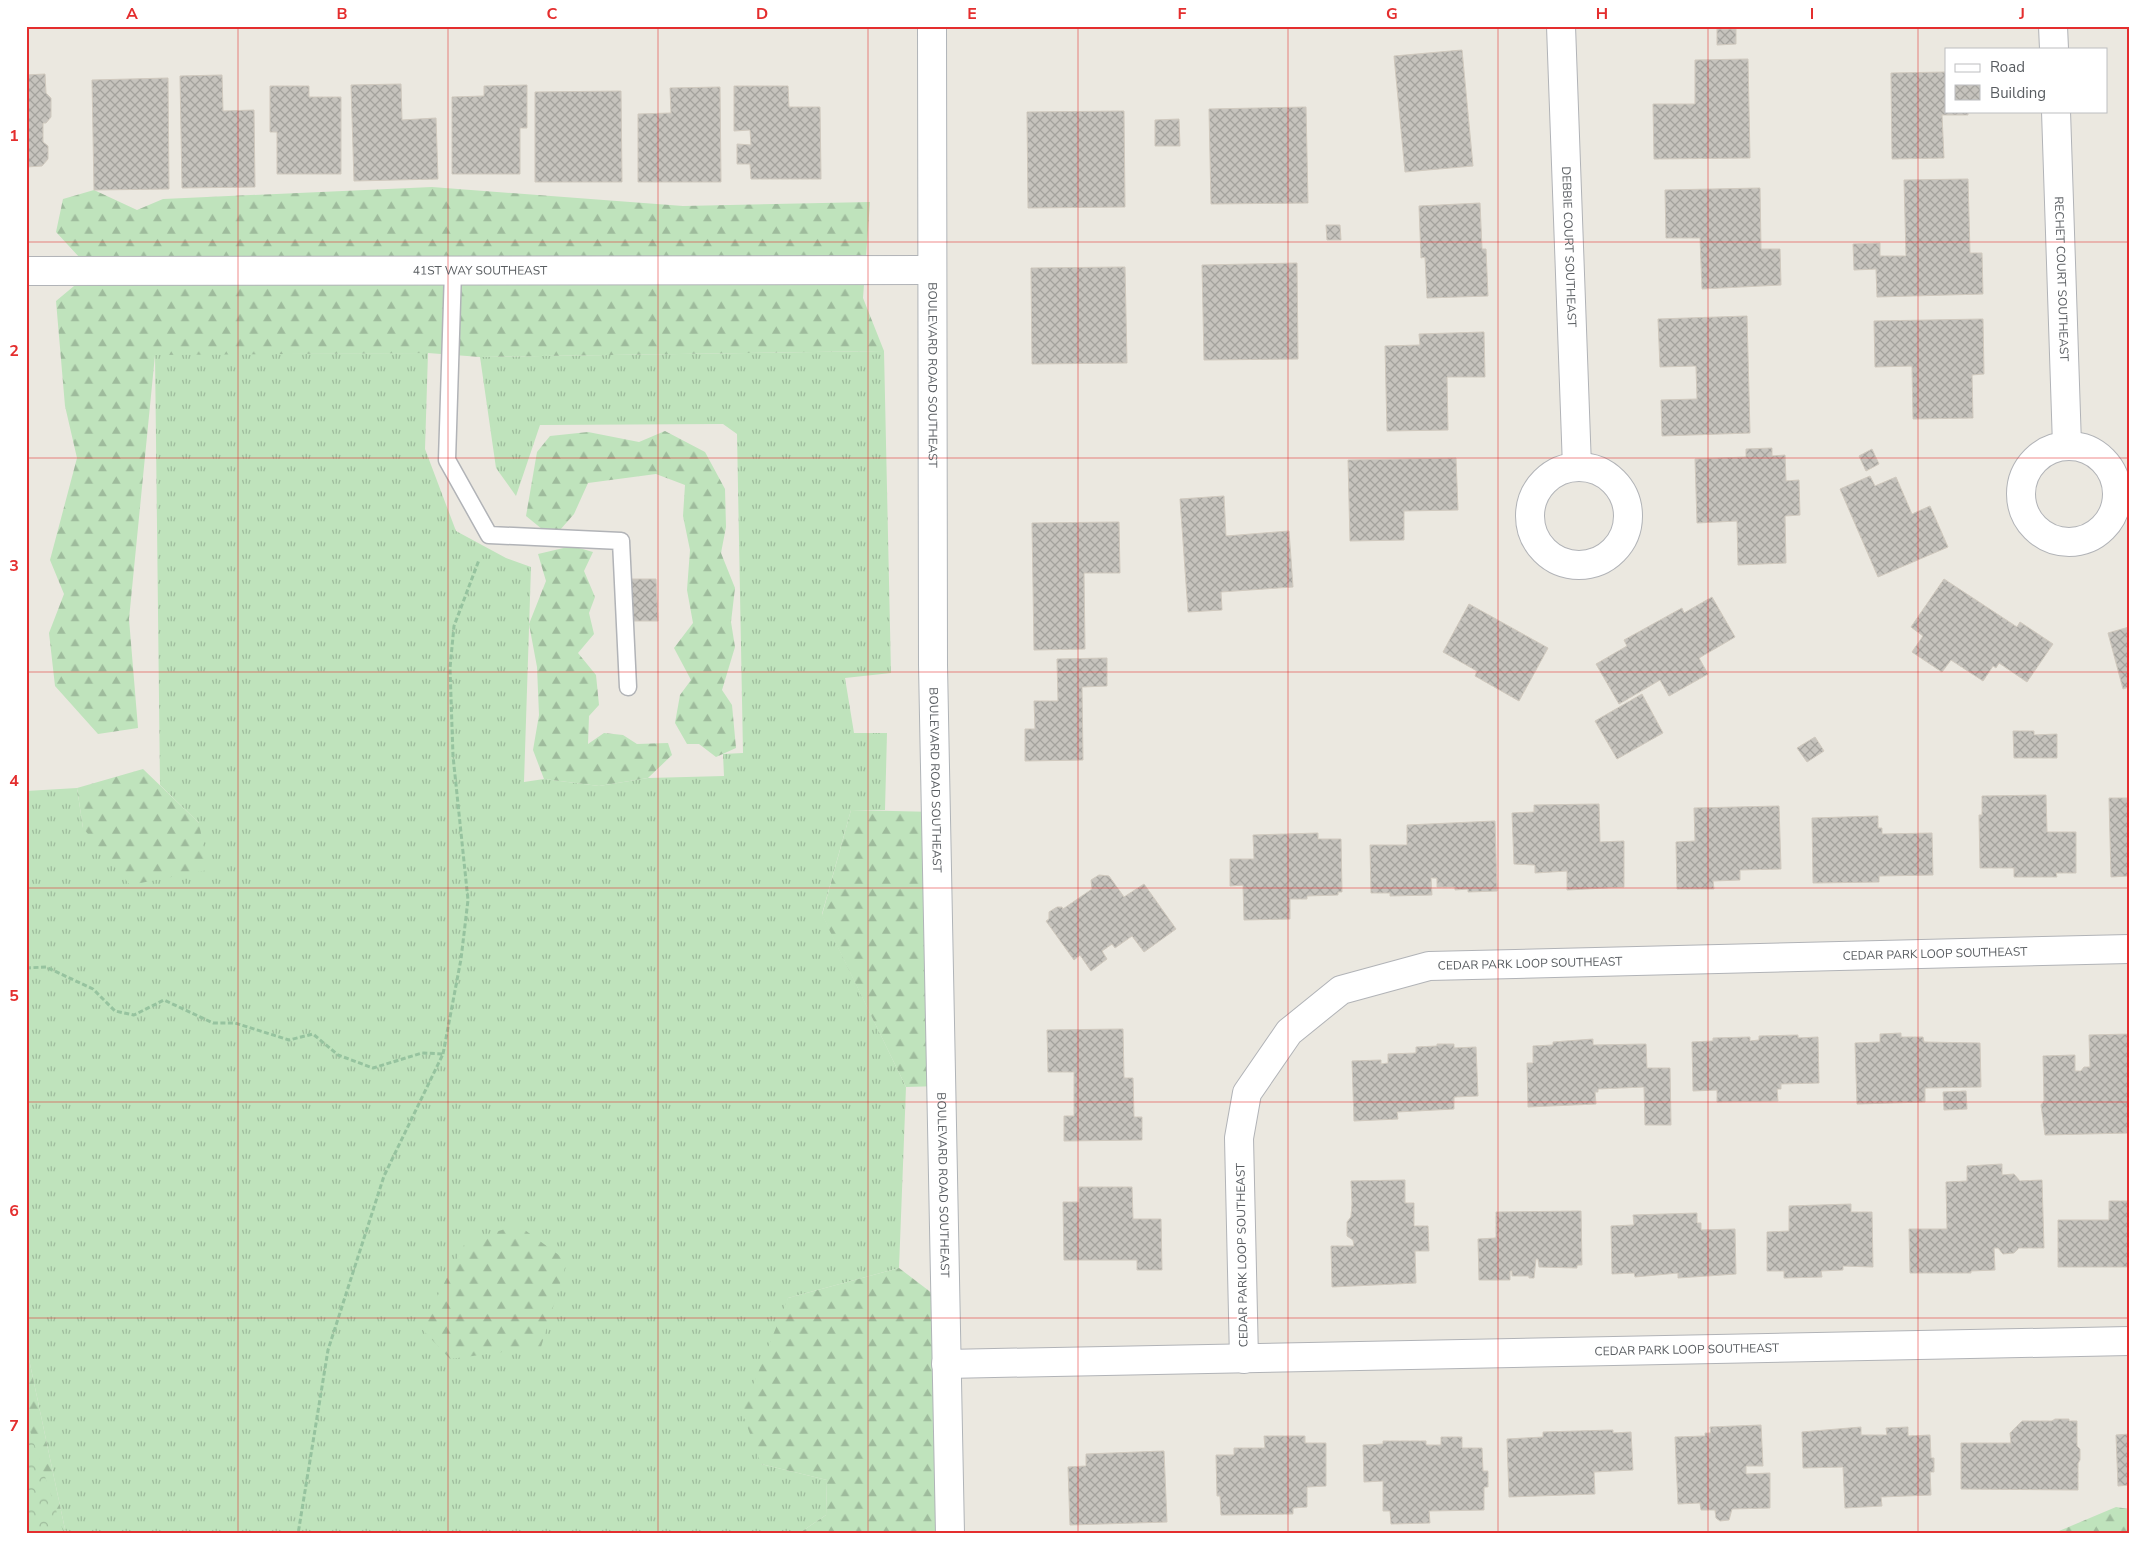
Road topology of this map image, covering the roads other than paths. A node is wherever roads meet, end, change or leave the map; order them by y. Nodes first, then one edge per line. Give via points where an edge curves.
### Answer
1 (932, 26) edge
2 (1561, 26) edge
3 (2053, 26) edge
4 (2054, 48) edge
5 (2056, 112) edge
6 (932, 270) junction
7 (26, 271) edge
8 (452, 271) junction
9 (2067, 446) dead end
10 (1577, 467) dead end
11 (628, 687) dead end
12 (2129, 949) edge
13 (2129, 1341) edge
14 (1244, 1359) junction
15 (946, 1364) junction
16 (950, 1534) edge

1 - 6 street, BOULEVARD ROAD SOUTHEAST
2 - 10 street, DEBBIE COURT SOUTHEAST
3 - 4 street
5 - 9 street, RECHET COURT SOUTHEAST
6 - 8 street, 41ST WAY SOUTHEAST
6 - 15 street, BOULEVARD ROAD SOUTHEAST via 933,665
7 - 8 street, 41ST WAY SOUTHEAST
8 - 11 lane via 447,460 488,535 621,541
12 - 14 street, CEDAR PARK LOOP SOUTHEAST via 1429,966 1341,990 1289,1032 1247,1093 1239,1138
13 - 14 street, CEDAR PARK LOOP SOUTHEAST
14 - 15 street, CEDAR PARK LOOP SOUTHEAST
15 - 16 street, BOULEVARD ROAD SOUTHEAST

